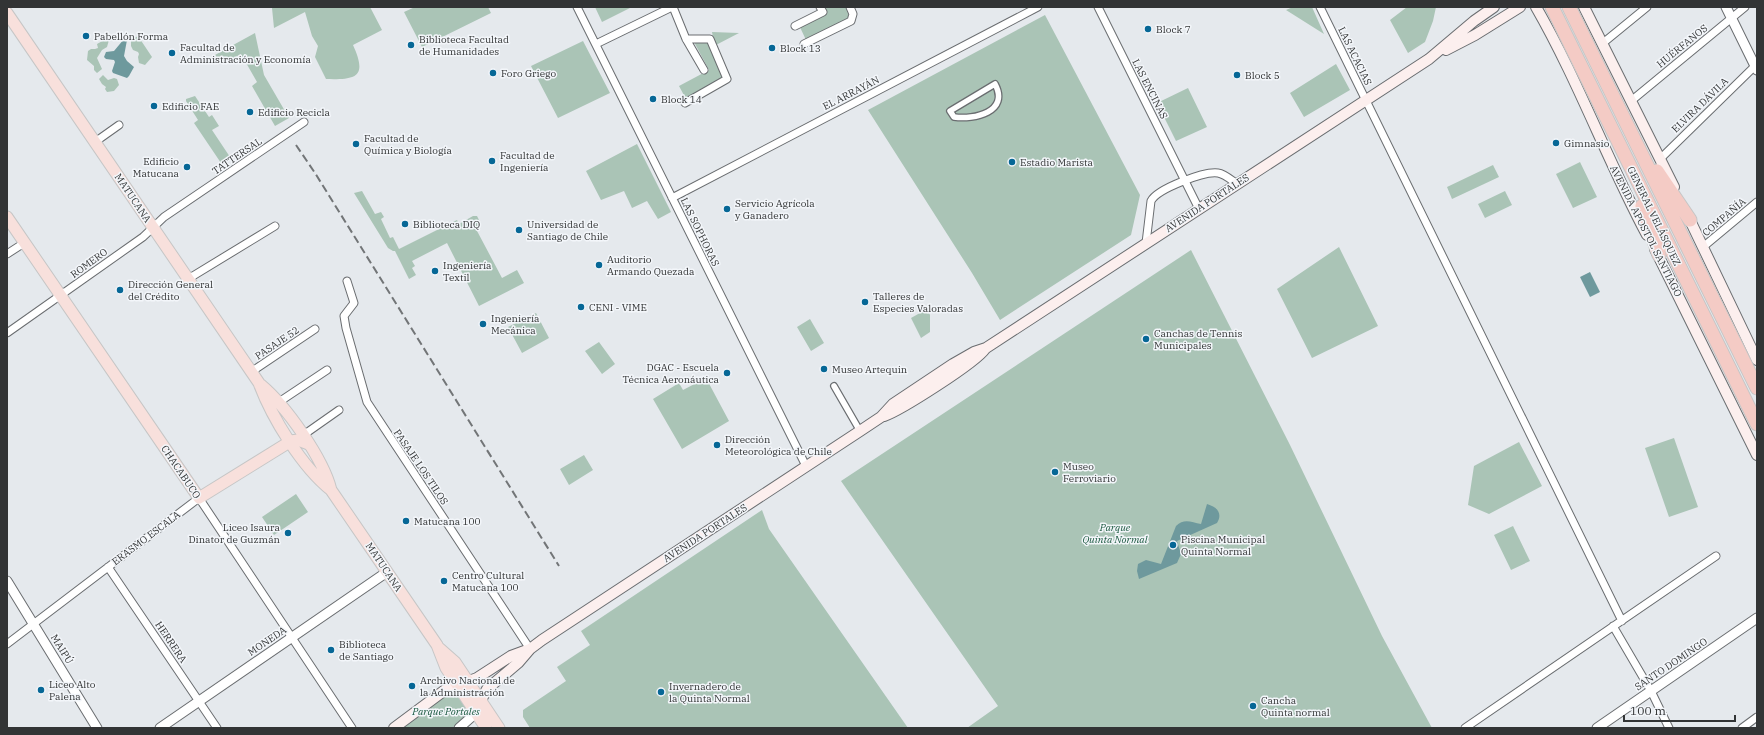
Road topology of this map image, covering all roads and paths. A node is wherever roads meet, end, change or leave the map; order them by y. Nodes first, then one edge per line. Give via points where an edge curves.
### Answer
1 (577, 7) edge
2 (672, 7) edge
3 (820, 7) edge
4 (850, 7) edge
5 (1038, 7) edge
6 (1098, 7) edge
7 (1320, 7) edge
8 (1494, 7) edge
9 (1520, 7) edge
10 (1536, 7) edge
11 (1552, 7) edge
12 (1569, 7) edge
13 (1584, 7) edge
14 (1647, 7) edge
15 (1726, 7) edge
16 (1745, 7) edge
17 (7, 13) edge
18 (1732, 18) junction
19 (795, 26) dead end
20 (686, 39) junction
21 (1603, 43) junction
22 (596, 44) junction
23 (804, 44) dead end
24 (1429, 59) junction
25 (1756, 68) edge
26 (704, 70) dead end
27 (995, 84) joint
28 (1366, 100) junction
29 (1631, 101) junction
30 (685, 103) dead end
31 (304, 122) dead end
32 (119, 125) dead end
33 (1635, 141) junction
34 (95, 142) junction
35 (1660, 159) junction
36 (1628, 163) junction
37 (1184, 180) junction
38 (1237, 184) junction
39 (672, 198) junction
40 (1757, 202) edge
41 (180, 205) joint
42 (1199, 209) junction
43 (7, 217) edge
44 (1690, 220) junction
45 (275, 226) dead end
46 (153, 227) junction
47 (24, 243) junction
48 (1146, 243) junction
49 (1703, 247) junction
50 (7, 254) edge
51 (1659, 255) junction
52 (188, 279) junction
53 (347, 281) dead end
54 (61, 296) junction
55 (315, 329) dead end
56 (7, 333) edge
57 (1757, 360) edge
58 (327, 370) dead end
59 (251, 372) junction
60 (259, 383) junction
61 (834, 386) dead end
62 (1757, 388) edge
63 (279, 402) junction
64 (340, 410) dead end
65 (1757, 424) edge
66 (860, 431) junction
67 (305, 440) junction
68 (291, 442) junction
69 (1757, 455) edge
70 (806, 466) junction
71 (331, 490) junction
72 (199, 498) junction
73 (1716, 556) dead end
74 (108, 567) junction
75 (387, 572) junction
76 (7, 582) edge
77 (1757, 618) edge
78 (1622, 621) junction
79 (33, 624) junction
80 (1613, 626) junction
81 (292, 637) junction
82 (7, 644) edge
83 (436, 645) junction
84 (530, 649) junction
85 (468, 682) junction
86 (457, 684) junction
87 (1651, 691) junction
88 (480, 699) junction
89 (199, 701) junction
90 (476, 713) junction
91 (1757, 717) edge
92 (97, 728) edge
93 (160, 728) edge
94 (217, 728) edge
95 (352, 728) edge
96 (394, 728) edge
97 (459, 728) edge
98 (486, 728) edge
99 (499, 728) edge
100 (1465, 728) edge
101 (1597, 728) edge
102 (1670, 728) edge
103 (1742, 728) edge

1 - 22 street, LAS SOPHORAS
2 - 20 street
2 - 22 street
3 - 19 street via 823,12
4 - 23 street via 853,14 851,21
5 - 39 street, EL ARRAYÁN
6 - 37 street, LAS ENCINAS
7 - 28 street, LAS ACACIAS
8 - 24 main road, AVENIDA PORTALES
9 - 24 main road, AVENIDA PORTALES
10 - 51 main road, AVENIDA APOSTOL SANTIAGO
11 - 36 highway, GENERAL VELÁSQUEZ
12 - 33 highway, GENERAL VELÁSQUEZ
13 - 21 main road
14 - 21 street
15 - 18 street
16 - 18 street, HUÉRFANOS
17 - 34 main road, MATUCANA
18 - 25 street
18 - 29 street, HUÉRFANOS
20 - 26 street
20 - 30 street via 710,39 727,79
21 - 29 main road
22 - 39 street, LAS SOPHORAS
24 - 28 main road, AVENIDA PORTALES
25 - 35 street, ELVIRA DÁVILA
27 - 27 street via 950,111 954,117 979,117 998,103 999,96
28 - 38 main road, AVENIDA PORTALES
28 - 78 street, LAS ACACIAS
29 - 35 main road
31 - 41 street, TATTERSAL
32 - 34 street
33 - 44 highway
33 - 62 highway, GENERAL VELÁSQUEZ
34 - 46 main road, MATUCANA
35 - 44 main road
36 - 51 highway
36 - 65 highway, GENERAL VELÁSQUEZ
37 - 38 street via 1218,173
37 - 42 street, LAS ENCINAS
37 - 48 street via 1153,198
38 - 42 main road, AVENIDA PORTALES
39 - 70 street, LAS SOPHORAS
40 - 49 street, COMPAÑÍA
41 - 46 street, ROMERO
42 - 48 main road, AVENIDA PORTALES
43 - 47 main road, CHACABUCO
44 - 49 main road
45 - 52 street
46 - 52 main road, MATUCANA
46 - 54 street, ROMERO
47 - 50 street
47 - 54 main road, CHACABUCO
48 - 66 main road, AVENIDA PORTALES via 986,348 957,361 893,404
49 - 57 main road
51 - 69 main road, AVENIDA APOSTOL SANTIAGO
52 - 59 main road, MATUCANA
53 - 84 street, PASAJE LOS TILOS via 354,303 344,316 367,402
54 - 56 street, ROMERO
54 - 72 main road, CHACABUCO
55 - 59 street, PASAJE 52
58 - 63 street
59 - 60 main road, MATUCANA
60 - 63 main road, MATUCANA
60 - 68 main road, MATUCANA via 272,412
61 - 66 street
63 - 67 main road, MATUCANA
64 - 67 street
66 - 70 main road, AVENIDA PORTALES
67 - 68 main road
67 - 71 main road, MATUCANA via 324,469
68 - 71 main road, MATUCANA via 312,472
68 - 72 main road, ERASMO ESCALA
70 - 84 main road, AVENIDA PORTALES
71 - 75 main road, MATUCANA
72 - 74 street, ERASMO ESCALA
72 - 81 street, CHACABUCO
73 - 78 street
74 - 79 street, ERASMO ESCALA
74 - 89 street, HERRERA
75 - 81 street, MONEDA
75 - 83 main road, MATUCANA
76 - 79 street, MAIPÚ
77 - 87 street, SANTO DOMINGO
78 - 80 street
79 - 82 street, ERASMO ESCALA
79 - 92 street, MAIPÚ
80 - 87 street
80 - 100 street
81 - 89 street, MONEDA
81 - 95 street, CHACABUCO
83 - 85 main road, MATUCANA via 451,657
83 - 86 main road, MATUCANA via 446,668
84 - 85 main road, AVENIDA PORTALES via 511,656
84 - 88 main road, AVENIDA PORTALES via 518,663 487,689
85 - 86 main road, AVENIDA PORTALES
85 - 88 main road, MATUCANA
86 - 90 main road, MATUCANA
86 - 96 main road, AVENIDA PORTALES
87 - 101 street, SANTO DOMINGO
87 - 102 street
88 - 90 main road, AVENIDA PORTALES
88 - 99 main road, MATUCANA
89 - 93 street, MONEDA
89 - 94 street, HERRERA
90 - 97 street
90 - 98 main road, MATUCANA
91 - 103 street

